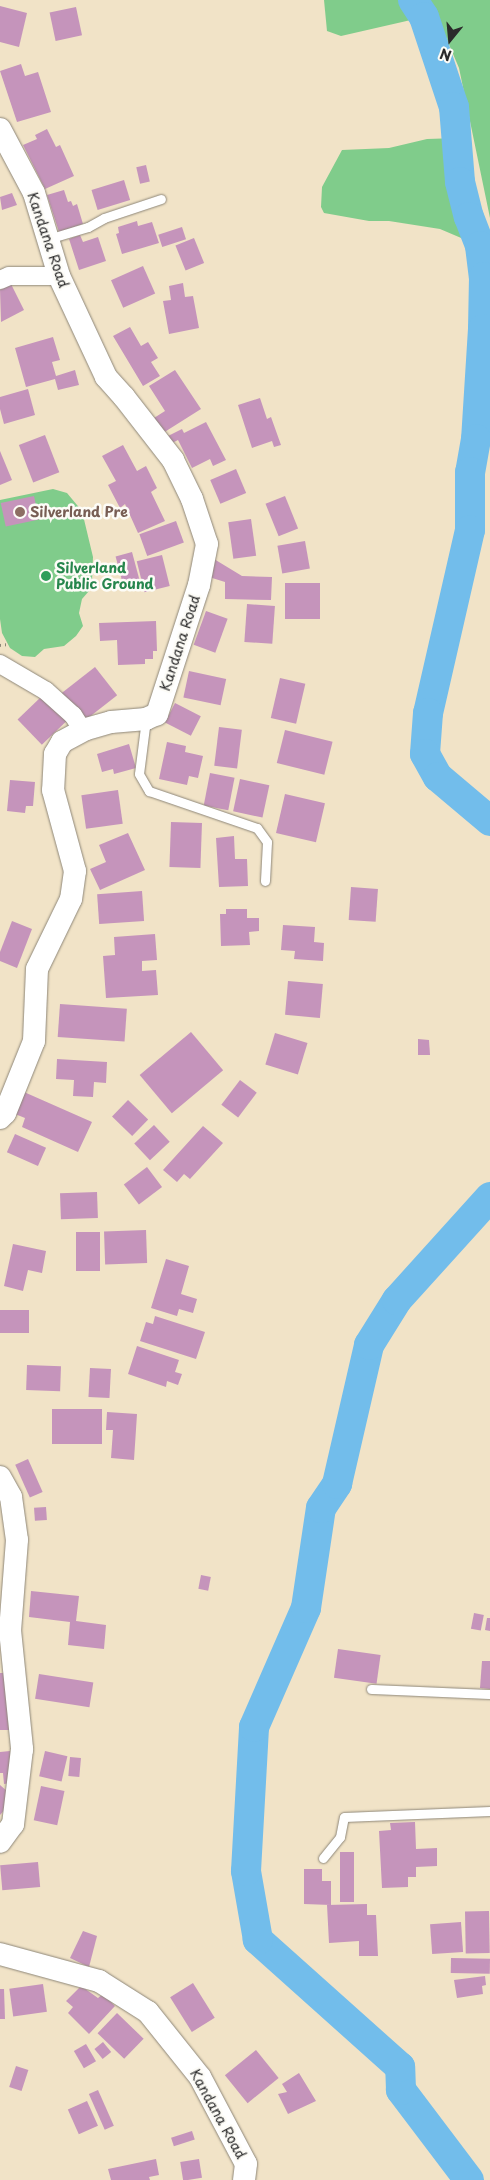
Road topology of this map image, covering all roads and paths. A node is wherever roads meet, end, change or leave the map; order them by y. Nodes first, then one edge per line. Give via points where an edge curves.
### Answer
1 (0, 129) edge
2 (161, 199) dead end
3 (48, 239) junction
4 (59, 276) junction
5 (0, 280) edge
6 (8, 644) dead end
7 (0, 645) edge
8 (0, 664) edge
9 (146, 719) junction
10 (83, 731) junction
11 (265, 881) dead end
12 (0, 1118) edge
13 (0, 1476) edge
14 (371, 1689) dead end
15 (490, 1694) edge
16 (490, 1812) edge
17 (0, 1842) edge
18 (324, 1858) dead end
19 (0, 1954) edge
20 (244, 2180) edge

1 - 3 street, Kandana Road via 34,193
2 - 3 lane
3 - 4 street, Kandana Road
4 - 5 street via 9,276
4 - 9 street, Kandana Road via 106,377 173,460 192,499 207,544 198,585 157,714
6 - 7 path
8 - 10 street via 46,691 72,715
9 - 10 street via 111,722
9 - 11 lane via 139,774 148,791 257,828 267,842
10 - 12 street via 62,742 55,754 53,790 75,871 71,898 37,969 34,1041 6,1113
13 - 17 street via 11,1497 17,1540 10,1630 22,1748 13,1824
14 - 15 lane
16 - 18 lane via 344,1817 340,1837
19 - 20 street, Kandana Road via 99,1981 148,2012 200,2077 246,2164

